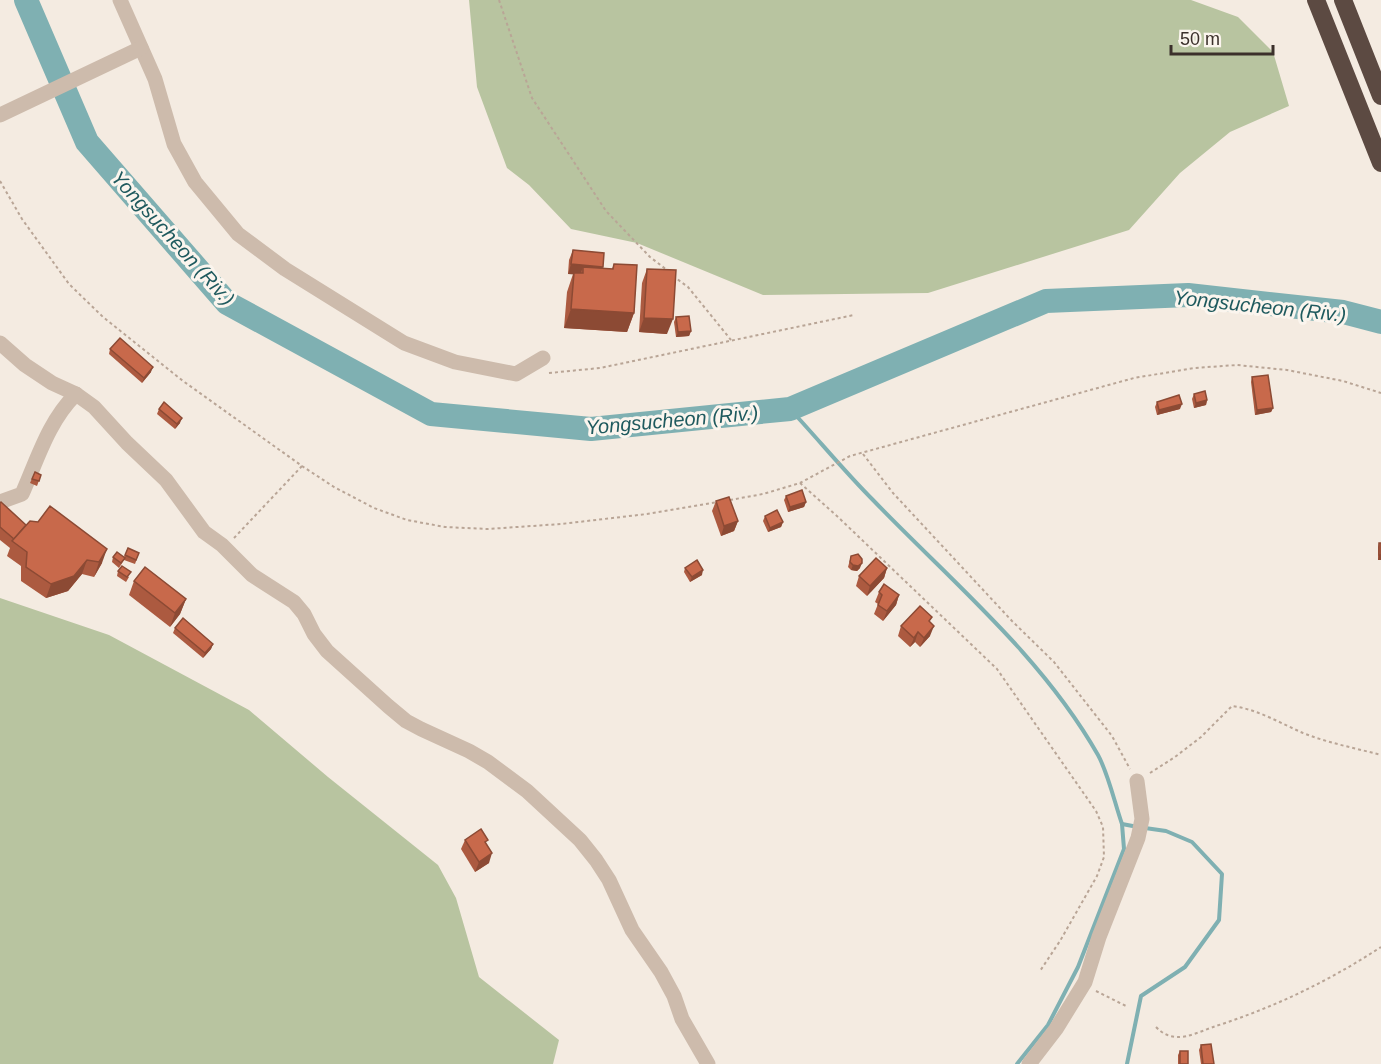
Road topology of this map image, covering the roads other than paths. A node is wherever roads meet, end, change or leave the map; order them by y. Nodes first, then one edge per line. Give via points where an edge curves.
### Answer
1 (120, 0) edge
2 (1316, 0) edge
3 (1343, 0) edge
4 (141, 48) junction
5 (1381, 96) edge
6 (0, 115) edge
7 (1381, 163) edge
8 (0, 343) edge
9 (544, 365) road end
10 (76, 394) junction
11 (0, 502) edge
12 (1137, 782) road end
13 (708, 1064) edge
14 (1029, 1064) edge

1 - 4 street
2 - 7 highway
3 - 5 highway
4 - 6 street
4 - 9 street via 156,79 174,144 195,182 238,234 285,269 404,343 455,362 516,374
8 - 10 street via 25,365
10 - 11 street via 49,430 22,494
10 - 13 street via 94,407 166,480 204,532 252,575 294,602 327,651 406,721 489,762 580,840 609,880 632,930 665,980
12 - 14 street via 1142,819 1138,838 1085,982

